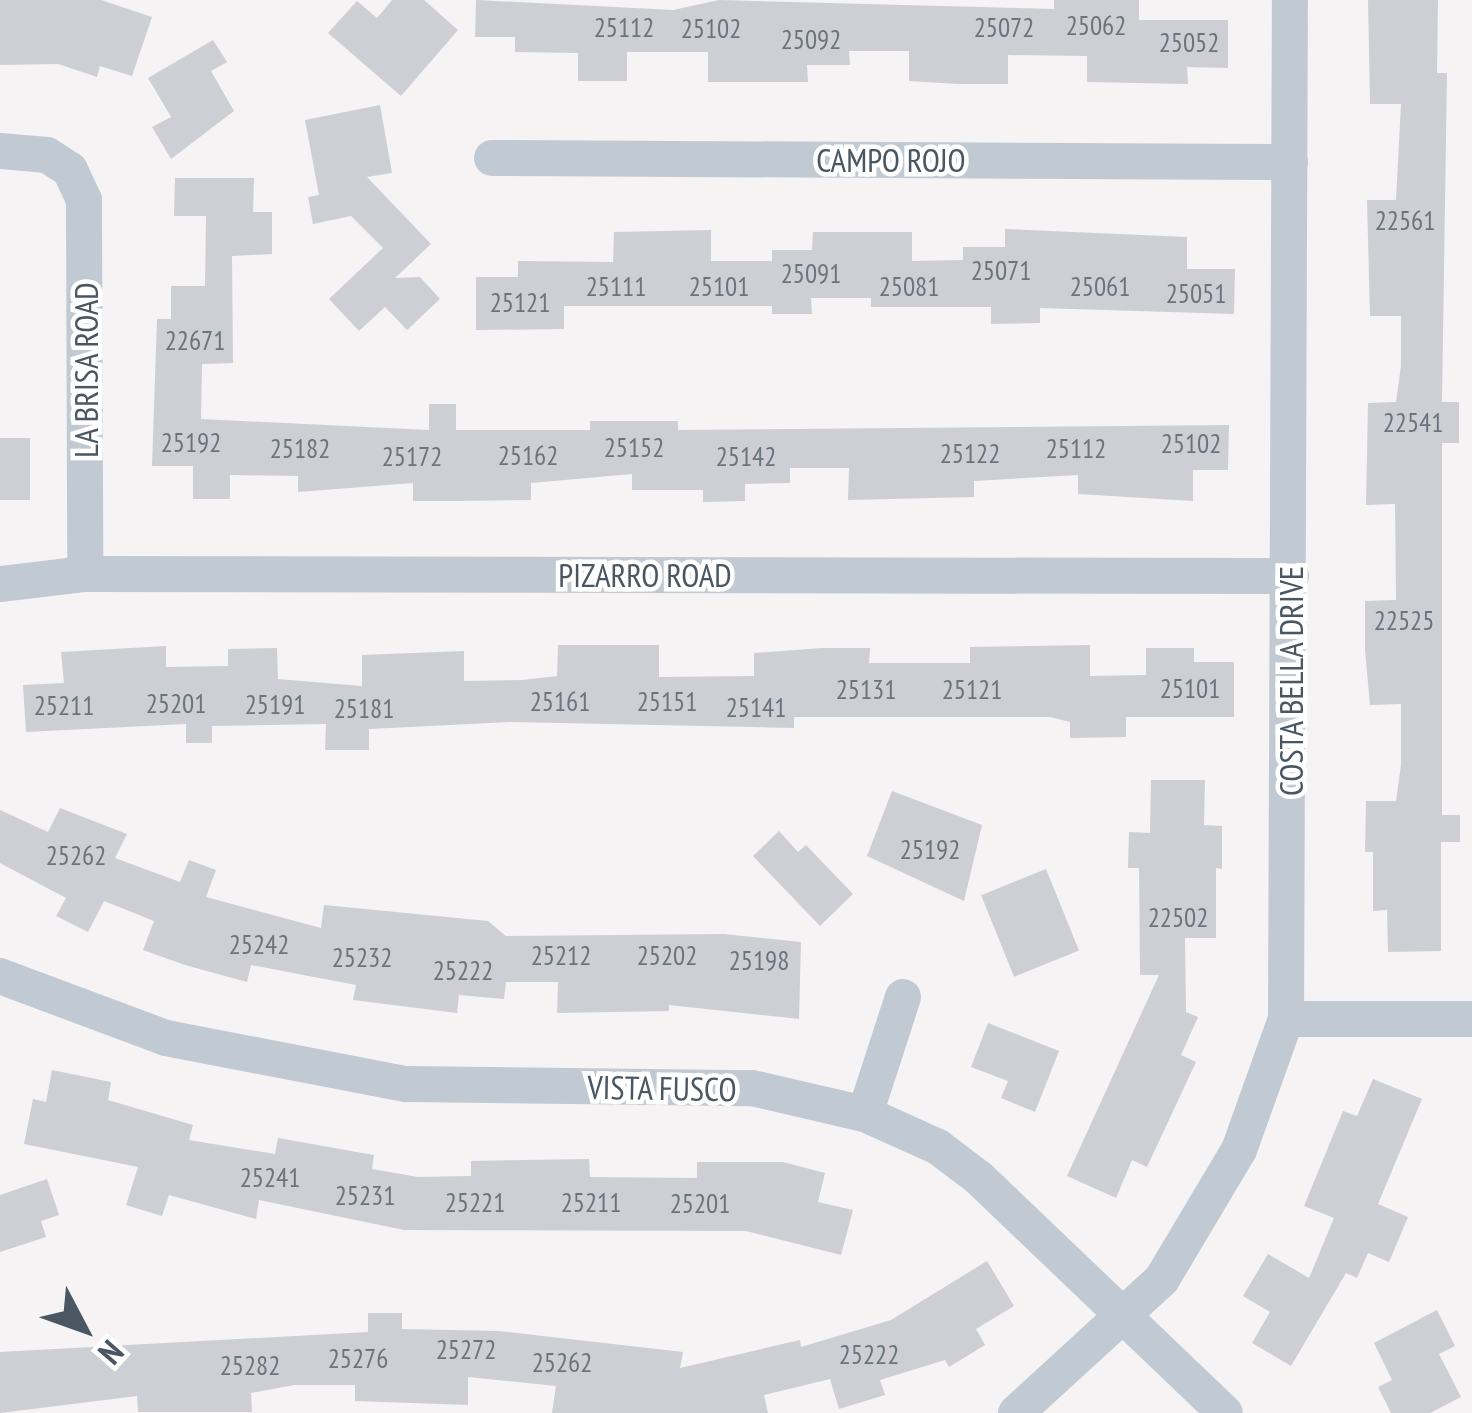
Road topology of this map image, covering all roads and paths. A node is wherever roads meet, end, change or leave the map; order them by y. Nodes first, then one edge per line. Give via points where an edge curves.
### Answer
1 (1290, 0) edge
2 (0, 151) edge
3 (492, 158) dead end
4 (1290, 162) junction
5 (86, 574) junction
6 (1291, 575) junction
7 (0, 584) edge
8 (0, 976) edge
9 (903, 997) dead end
10 (1472, 1018) edge
11 (1286, 1019) junction
12 (865, 1114) junction
13 (1126, 1318) junction
14 (1016, 1413) edge
15 (1225, 1413) edge

1 - 4 street, COSTA BELLA DRIVE
2 - 5 street, LA BRISA ROAD via 47,155 70,170 84,200
3 - 4 street, CAMPO ROJO
4 - 6 street, COSTA BELLA DRIVE
5 - 6 street, PIZARRO ROAD
5 - 7 street, PIZARRO ROAD
6 - 11 street, COSTA BELLA DRIVE
8 - 12 street, VISTA FUSCO via 166,1039 386,1081 752,1088
9 - 12 street
10 - 11 street
11 - 13 street, COSTA BELLA DRIVE via 1239,1150 1192,1235
12 - 13 street, VISTA FUSCO via 938,1147 979,1178
13 - 14 street, COSTA BELLA DRIVE
13 - 15 street, VISTA FUSCO

